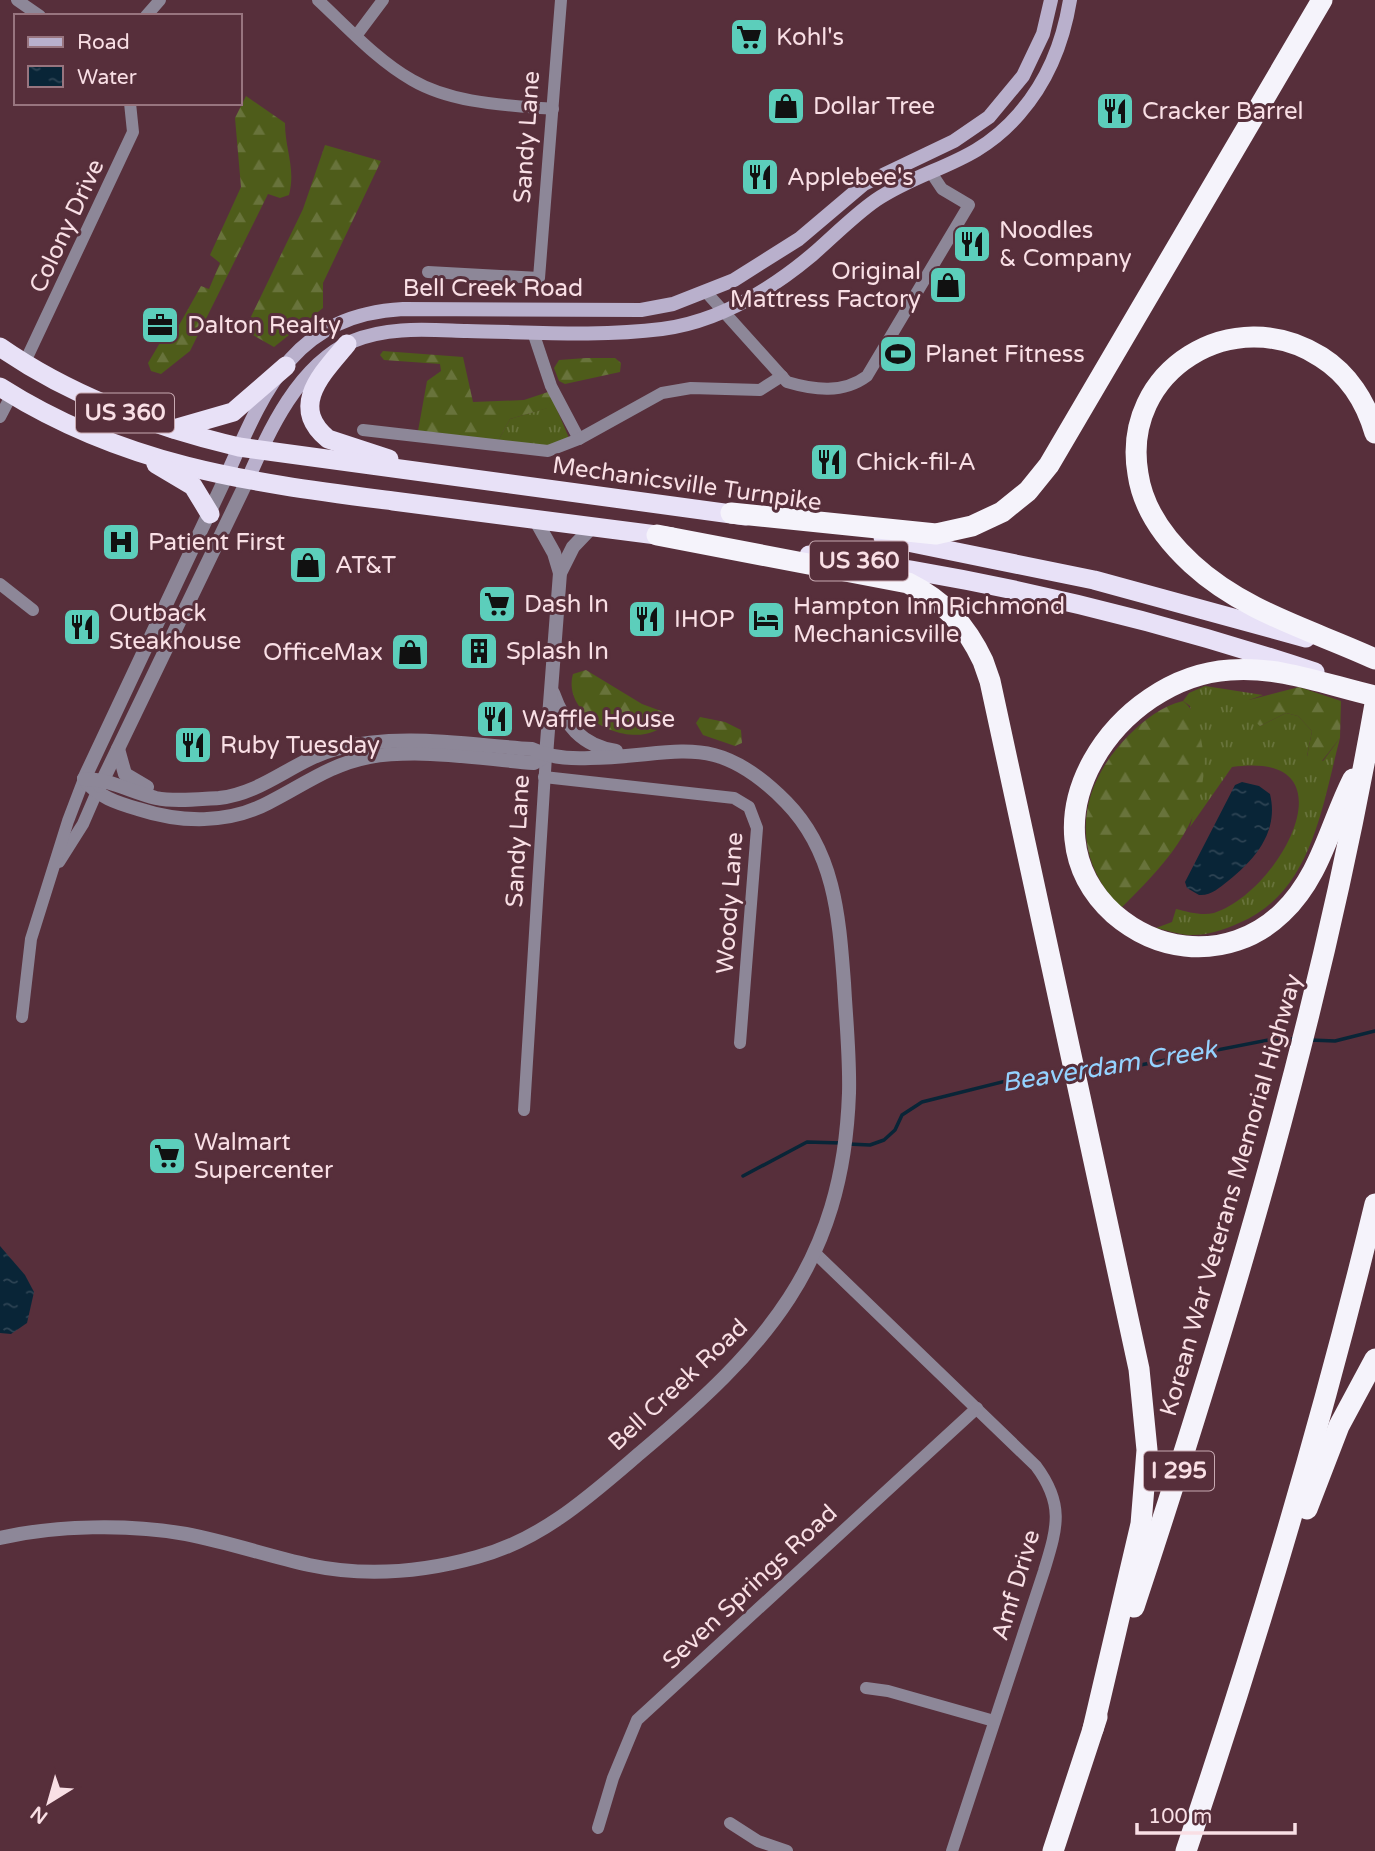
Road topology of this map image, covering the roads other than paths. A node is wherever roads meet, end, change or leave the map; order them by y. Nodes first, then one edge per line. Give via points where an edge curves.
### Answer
1 (17, 0) edge
2 (160, 0) edge
3 (318, 0) edge
4 (383, 0) edge
5 (561, 0) edge
6 (1051, 0) edge
7 (1070, 0) edge
8 (1322, 0) edge
9 (37, 14) edge
10 (148, 14) edge
11 (356, 36) junction
12 (130, 105) edge
13 (553, 109) junction
14 (932, 174) junction
15 (428, 272) dead end
16 (706, 292) junction
17 (723, 310) junction
18 (533, 332) junction
19 (347, 344) junction
20 (0, 347) edge
21 (24, 364) junction
22 (286, 366) junction
23 (782, 376) junction
24 (6, 391) edge
25 (0, 417) edge
26 (173, 429) junction
27 (363, 430) dead end
28 (1375, 433) edge
29 (579, 439) junction
30 (239, 447) junction
31 (260, 451) junction
32 (137, 452) junction
33 (440, 475) junction
34 (226, 477) junction
35 (247, 481) junction
36 (731, 513) junction
37 (210, 514) junction
38 (535, 519) junction
39 (593, 526) junction
40 (657, 535) junction
41 (559, 573) junction
42 (0, 584) edge
43 (33, 610) dead end
44 (1375, 660) edge
45 (551, 688) junction
46 (1375, 695) edge
47 (1375, 704) edge
48 (1367, 747) junction
49 (118, 749) junction
50 (635, 754) junction
51 (546, 756) junction
52 (544, 777) junction
53 (84, 779) junction
54 (104, 779) junction
55 (96, 794) junction
56 (185, 800) junction
57 (55, 869) junction
58 (22, 1017) dead end
59 (740, 1043) dead end
60 (524, 1110) dead end
61 (1375, 1204) edge
62 (815, 1253) junction
63 (1375, 1359) edge
64 (977, 1408) junction
65 (0, 1538) edge
66 (1260, 1624) junction
67 (866, 1688) dead end
68 (994, 1721) junction
69 (1093, 1729) junction
70 (730, 1823) dead end
71 (598, 1828) dead end
72 (787, 1851) edge
73 (952, 1851) edge
74 (1053, 1851) edge
75 (1186, 1851) edge

1 - 9 street
2 - 10 street
3 - 11 street
4 - 11 street
5 - 13 street, Sandy Lane
6 - 16 main road, Bell Creek Road via 1043,34 1023,76 989,117 954,141 864,184 776,255
7 - 14 main road, Bell Creek Road via 1058,51 1020,113 984,146
8 - 36 highway via 1049,465 1015,503 985,521 936,534
11 - 13 street via 428,88 478,101
12 - 21 street, Colony Drive via 133,132
13 - 15 street, Sandy Lane via 539,278
14 - 17 main road, Bell Creek Road via 875,201 794,269
14 - 23 street via 942,189 969,205 867,376 843,389 806,387
16 - 17 street
16 - 22 main road, Bell Creek Road via 641,310 369,312 323,330
17 - 18 main road, Bell Creek Road via 665,328
17 - 23 street
18 - 19 main road, Bell Creek Road via 395,330
18 - 29 street via 551,386
19 - 31 main road, Bell Creek Road via 305,379
19 - 33 highway via 312,393 311,415 320,432 337,442
20 - 21 highway, Mechanicsville Turnpike / US 360
21 - 26 highway, Mechanicsville Turnpike / US 360 via 105,404
22 - 26 highway via 233,411
22 - 30 main road, Bell Creek Road
23 - 29 street via 760,390 691,388 662,393
24 - 25 street
24 - 32 highway, US 360
26 - 30 highway, Mechanicsville Turnpike / US 360
27 - 29 street via 539,452
28 - 44 highway via 1361,399 1326,360 1294,342 1244,337 1209,345 1167,373 1143,413 1136,458 1149,510 1200,570 1253,608
30 - 31 highway, Mechanicsville Turnpike / US 360
30 - 34 main road, Bell Creek Road
31 - 33 highway, Mechanicsville Turnpike / US 360
31 - 35 main road, Bell Creek Road
32 - 34 highway, US 360
32 - 37 highway via 193,486
33 - 36 highway, Mechanicsville Turnpike / US 360
34 - 35 highway, US 360
34 - 37 street, Bell Creek Road
35 - 38 highway, US 360
35 - 49 street, Bell Creek Road
36 - 44 highway, Mechanicsville Turnpike / US 360 via 919,544 1094,580
37 - 53 street, Bell Creek Road
38 - 39 highway, US 360
38 - 41 street, Sandy Lane via 554,553
39 - 40 highway, US 360
39 - 41 street, Sandy Lane via 573,547
40 - 46 highway, US 360 via 885,565 1060,599 1227,643
40 - 69 highway via 886,577 925,592 962,624 983,661 1139,1369 1147,1450 1138,1543
41 - 45 street, Sandy Lane
42 - 43 street
45 - 50 street via 561,714 582,739 603,749
45 - 51 street, Sandy Lane
46 - 48 highway via 1258,670 1206,673 1168,687 1117,725 1092,760 1077,803 1076,843 1081,863 1108,909 1138,932 1155,940 1205,947 1240,940 1267,926 1300,892 1326,847
47 - 48 highway, Korean War Veterans Memorial Highway / I 295
48 - 69 highway, Korean War Veterans Memorial Highway / I 295 via 1292,1088 1223,1331
49 - 54 street, Bell Creek Road
49 - 56 street via 131,780
50 - 51 street, Bell Creek Road via 582,759
50 - 62 street, Bell Creek Road via 685,750 727,759 773,790 812,835 823,858 837,905 849,1093 839,1182
51 - 52 street, Sandy Lane
51 - 55 street, Bell Creek Road via 534,763 372,756 346,761 254,810 205,820 149,813
51 - 56 street, Bell Creek Road via 532,749 412,741 357,745 316,756 248,792
52 - 59 street, Woody Lane via 734,798 749,807 757,828
52 - 60 street, Sandy Lane
53 - 54 street, Bell Creek Road
53 - 55 street
53 - 57 street
54 - 55 street, Bell Creek Road
54 - 56 street, Bell Creek Road via 156,798
55 - 57 street
57 - 58 street via 31,939
61 - 66 highway via 1315,1438
62 - 64 street, Amf Drive
62 - 65 street, Bell Creek Road via 769,1330 721,1383 550,1526 497,1551 413,1570 357,1572 309,1565 182,1533 44,1530
63 - 66 highway via 1339,1426
64 - 68 street, Amf Drive via 1036,1466 1052,1492 1057,1517 1044,1572
64 - 71 street, Seven Springs Road via 637,1720
66 - 75 highway
67 - 68 street
68 - 73 street, Amf Drive
69 - 74 highway, Korean War Veterans Memorial Highway / I 295
70 - 72 street via 758,1841

